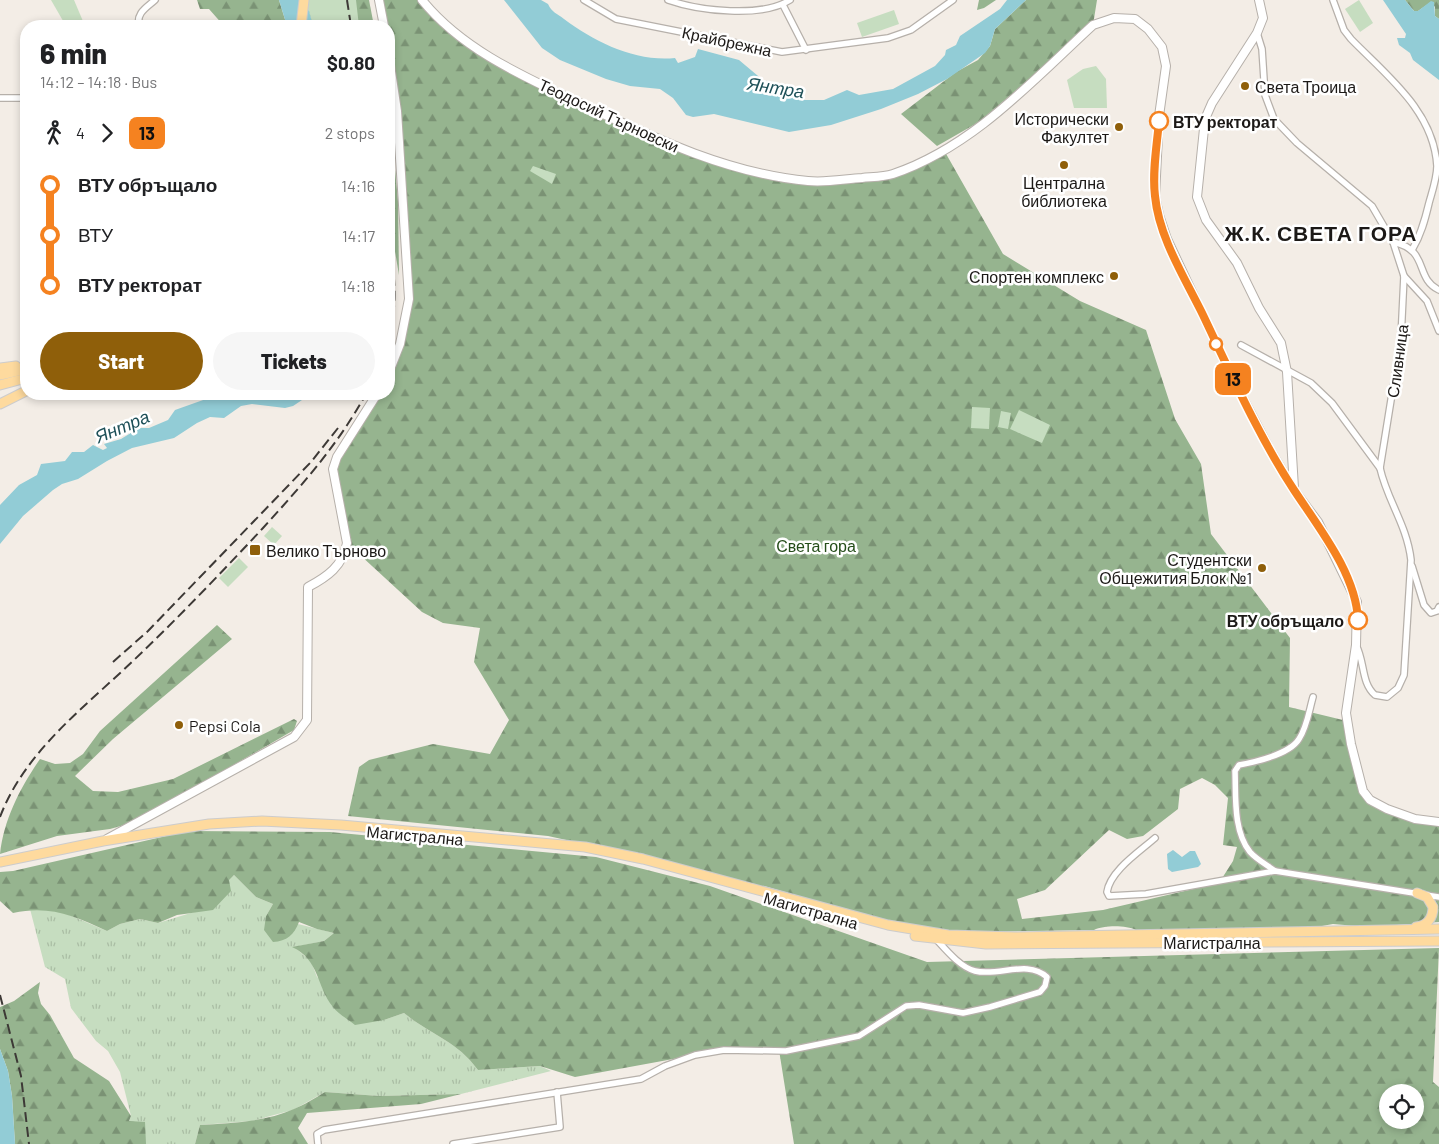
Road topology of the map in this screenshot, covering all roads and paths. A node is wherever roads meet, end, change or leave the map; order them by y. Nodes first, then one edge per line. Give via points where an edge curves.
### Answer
1 (155, 0) edge
2 (304, 0) edge
3 (379, 0) edge
4 (422, 0) edge
5 (584, 0) edge
6 (668, 0) edge
7 (790, 0) edge
8 (953, 0) edge
9 (1259, 0) edge
10 (1333, 0) edge
11 (782, 5) junction
12 (140, 20) edge
13 (302, 20) edge
14 (383, 20) edge
15 (1257, 33) junction
16 (806, 50) junction
17 (0, 98) edge
18 (20, 98) edge
19 (395, 98) edge
20 (1393, 242) junction
21 (1412, 250) junction
22 (1404, 276) junction
23 (1439, 290) edge
24 (1439, 331) edge
25 (1240, 345) dead end
26 (395, 357) edge
27 (20, 365) edge
28 (0, 368) edge
29 (20, 370) edge
30 (1287, 372) junction
31 (0, 375) edge
32 (20, 380) edge
33 (0, 385) edge
34 (20, 394) edge
35 (373, 400) edge
36 (0, 404) edge
37 (1380, 468) junction
38 (1294, 490) junction
39 (1411, 560) junction
40 (1439, 607) edge
41 (1356, 645) junction
42 (1312, 697) dead end
43 (1439, 822) edge
44 (188, 827) junction
45 (1155, 838) dead end
46 (103, 841) junction
47 (0, 862) edge
48 (1275, 871) junction
49 (1417, 893) junction
50 (1439, 897) edge
51 (1439, 929) edge
52 (1400, 930) junction
53 (936, 940) junction
54 (1439, 941) edge
55 (557, 1092) junction
56 (318, 1144) edge
57 (453, 1144) edge

1 - 12 street via 140,14
2 - 13 main road
3 - 14 street
4 - 38 street, Теодосий Търновски via 471,46 555,91 672,146 762,173 809,181 891,175 945,152 984,124 1093,25 1114,18 1135,19 1148,29 1162,48 1166,66 1159,116 1155,196 1167,239 1233,379
5 - 16 street, Крайбрежна via 616,19 768,51
6 - 11 street via 682,5 746,11
7 - 11 street
8 - 16 street, Крайбрежна via 911,30 888,38
9 - 15 street, Сливница via 1263,18
10 - 21 street via 1344,30 1351,39 1409,97 1434,150 1437,168 1433,189 1419,238
11 - 16 street
15 - 20 street, Сливница via 1262,49 1265,94 1274,119 1297,143 1372,206
15 - 30 street via 1205,119 1197,197 1206,220 1237,263 1282,343
17 - 18 street
19 - 26 street via 409,299
20 - 21 street
20 - 22 street, Сливница
21 - 23 street via 1432,287
22 - 24 street via 1427,301
22 - 37 street, Сливница via 1401,338
25 - 30 street
27 - 28 main road
29 - 31 main road
30 - 37 street via 1311,384 1332,403
30 - 38 street
32 - 33 main road
34 - 36 main road
35 - 46 street via 337,457 333,469 347,543 345,554 335,570 308,587 307,720 294,737
37 - 39 street, Сливница via 1383,484 1402,524
38 - 41 street, Теодосий Търновски via 1318,522 1357,602
39 - 40 street via 1424,605 1431,613
39 - 41 street, Сливница via 1405,667 1402,682 1387,696 1375,696 1367,686 1364,663
41 - 43 street, Теодосий Търновски via 1346,713 1363,791 1370,800 1387,809
42 - 48 street via 1307,720 1296,742 1282,752 1239,765 1235,771 1239,828 1243,840 1250,853
44 - 46 main road, Магистрална
44 - 52 main road, Магистрална via 240,822 298,822 585,847 855,917 948,935 1000,937
44 - 53 main road, Магистрална via 341,828 585,851 642,863 854,923
45 - 48 street via 1108,885 1106,892 1110,896 1146,894
46 - 47 main road, Магистрална
48 - 49 street
49 - 50 street
49 - 52 main road via 1431,901 1431,919 1420,927
51 - 52 main road, Магистрална
53 - 54 main road, Магистрална via 986,944
53 - 55 street via 954,959 974,971 1041,971 1047,977 1046,986 1028,997 963,1013 919,1005 906,1006 859,1036 840,1041 786,1051 724,1050 665,1066 641,1079
55 - 56 street via 324,1130 317,1134
55 - 57 street via 560,1127

